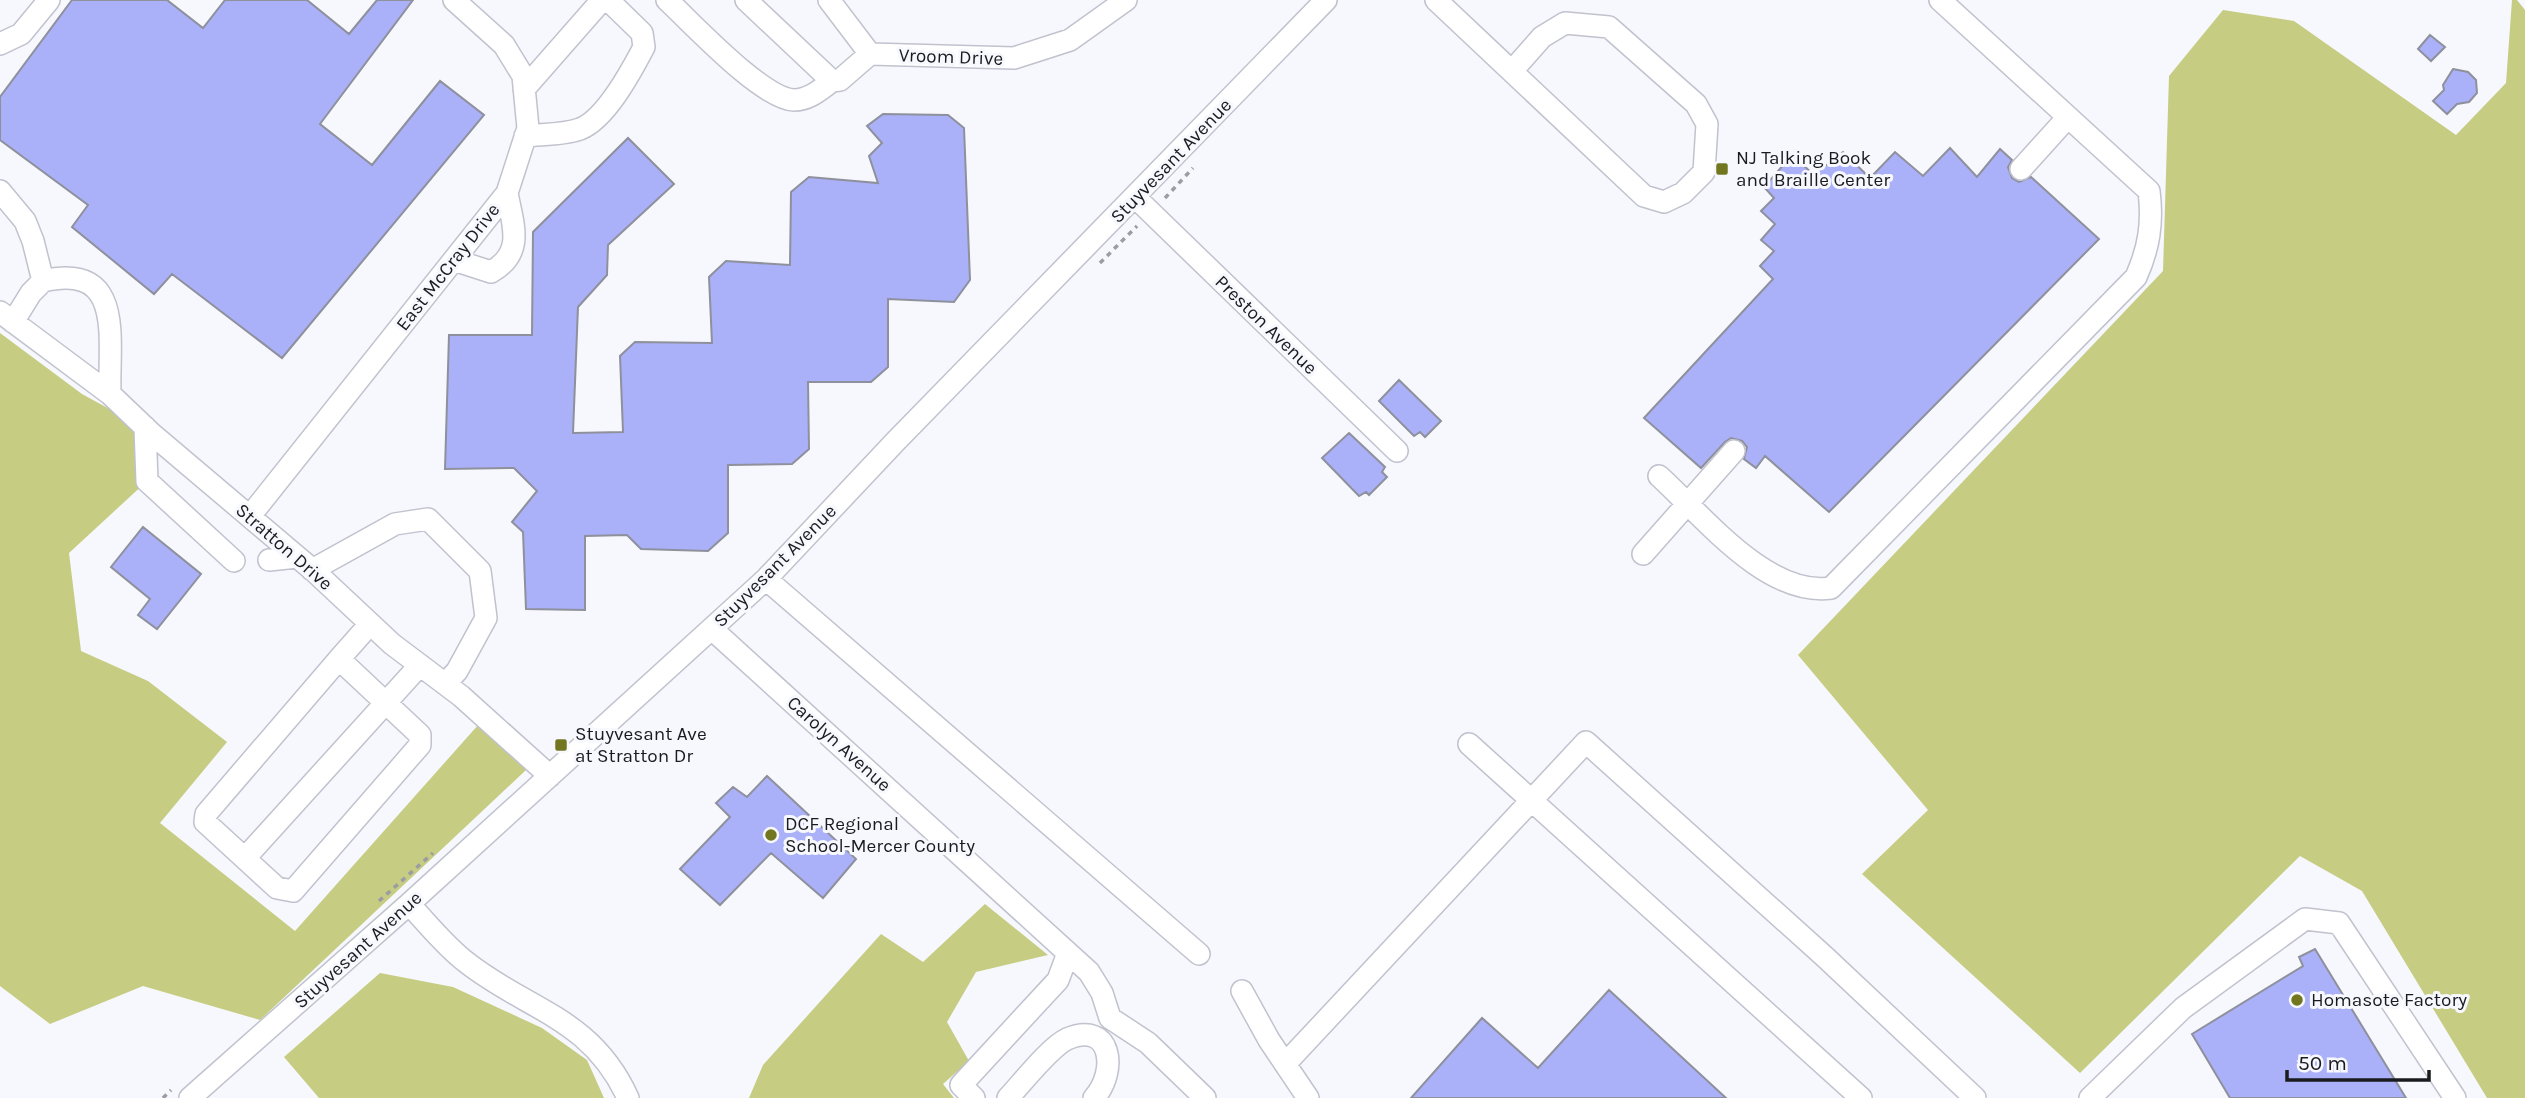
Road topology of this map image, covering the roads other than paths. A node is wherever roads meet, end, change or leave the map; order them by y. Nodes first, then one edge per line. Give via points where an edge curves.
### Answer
1 (49, 0) edge
2 (454, 0) edge
3 (602, 0) edge
4 (608, 0) edge
5 (667, 0) edge
6 (746, 0) edge
7 (829, 0) edge
8 (1126, 0) edge
9 (1326, 0) edge
10 (1436, 0) edge
11 (1940, 0) edge
12 (0, 44) edge
13 (870, 54) junction
14 (1512, 71) junction
15 (832, 81) junction
16 (524, 89) junction
17 (2068, 117) junction
18 (525, 136) junction
19 (2021, 169) dead end
20 (0, 191) edge
21 (507, 193) junction
22 (1136, 198) junction
23 (454, 260) junction
24 (43, 281) junction
25 (7, 317) edge
26 (110, 394) junction
27 (145, 427) junction
28 (1397, 451) dead end
29 (1734, 451) dead end
30 (1659, 476) dead end
31 (1687, 502) junction
32 (250, 516) junction
33 (1643, 554) dead end
34 (269, 560) dead end
35 (234, 561) dead end
36 (304, 563) junction
37 (766, 579) junction
38 (370, 624) junction
39 (713, 629) junction
40 (339, 659) junction
41 (419, 665) junction
42 (445, 684) junction
43 (384, 702) junction
44 (1469, 744) dead end
45 (550, 776) junction
46 (1531, 800) junction
47 (245, 858) junction
48 (409, 904) junction
49 (1068, 953) junction
50 (1199, 954) dead end
51 (1242, 991) dead end
52 (1110, 1018) junction
53 (1094, 1035) junction
54 (1286, 1064) junction
55 (190, 1098) edge
56 (628, 1098) edge
57 (974, 1098) edge
58 (1009, 1098) edge
59 (1094, 1098) edge
60 (1205, 1098) edge
61 (1308, 1098) edge
62 (1861, 1098) edge
63 (1975, 1098) edge
64 (2090, 1098) edge
65 (2455, 1098) edge

1 - 12 street via 21,34
2 - 16 street, East McCray Drive via 504,45 523,76
3 - 16 street
4 - 18 street via 642,33 644,47 631,72 596,118 581,128
5 - 15 street via 764,89 793,100 811,96
6 - 15 street
7 - 13 street, Vroom Drive
8 - 13 street, Vroom Drive via 1070,40 1014,58
9 - 22 street, Stuyvesant Avenue
10 - 14 street
11 - 17 street
13 - 15 street via 840,80
14 - 14 street via 1644,196 1664,202 1684,193 1704,172 1707,124 1696,104 1609,27 1565,23 1542,37
16 - 18 street, East McCray Drive
17 - 19 street
17 - 31 street via 2149,191 2152,219 2147,252 2136,277 1850,572 1831,588 1811,591 1791,586 1767,574
18 - 21 street, East McCray Drive
20 - 24 street via 25,221
21 - 23 street, East McCray Drive
21 - 23 street via 513,253 491,272
22 - 28 street, Preston Avenue
22 - 37 street, Stuyvesant Avenue
23 - 32 street, East McCray Drive
24 - 25 street, Stratton Drive
24 - 26 street via 77,278 97,289 108,304
25 - 26 street, Stratton Drive
26 - 27 street, Stratton Drive
27 - 32 street, Stratton Drive
27 - 35 street via 147,481
29 - 31 street
30 - 31 street
31 - 33 street
32 - 36 street, Stratton Drive
34 - 36 street
36 - 38 street, Stratton Drive
36 - 42 street via 395,524 428,519 480,571 486,618
37 - 39 street, Stuyvesant Avenue
37 - 50 street
38 - 40 street
38 - 41 street, Stratton Drive
39 - 45 street, Stuyvesant Avenue
39 - 49 street, Carolyn Avenue
40 - 43 street
40 - 47 street via 206,814 205,822
41 - 42 street, Stratton Drive
41 - 43 street
42 - 45 street, Stratton Drive via 519,744
43 - 47 street
43 - 47 street via 420,736 420,745 293,891 277,888
44 - 46 street
45 - 48 street, Stuyvesant Avenue
46 - 54 street
46 - 62 street
46 - 63 street via 1586,742
48 - 55 street, Stuyvesant Avenue
48 - 56 street via 466,962 559,1017 597,1050
49 - 52 street, Carolyn Avenue via 1090,972
49 - 57 street via 1058,980 961,1085
51 - 54 street
52 - 53 street
52 - 60 street via 1148,1043
53 - 58 street via 1064,1040
53 - 59 street via 1110,1059 1107,1077
54 - 61 street
64 - 65 street via 2183,1008 2305,919 2339,923

